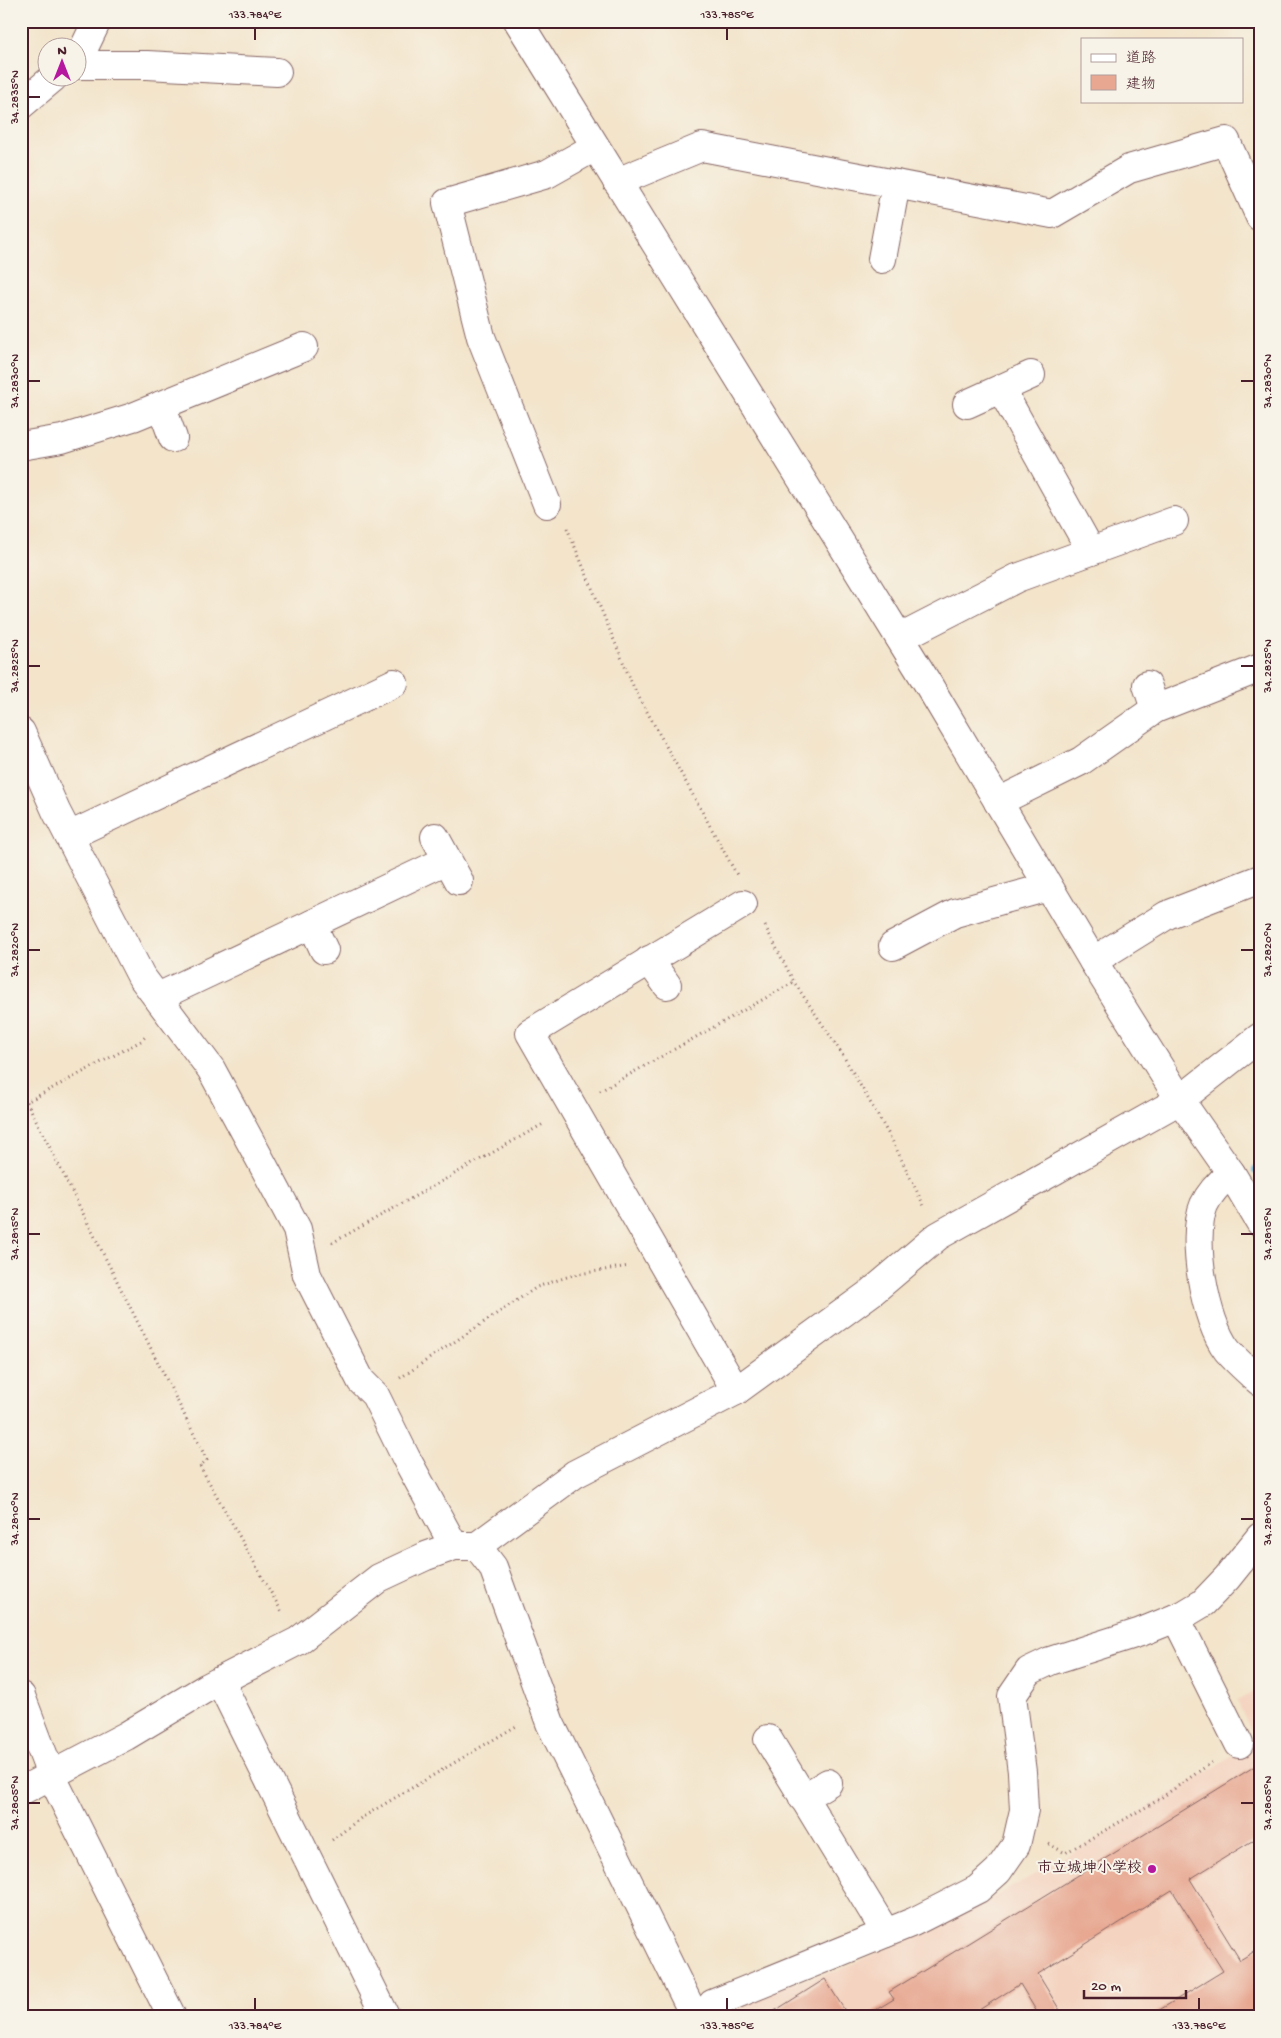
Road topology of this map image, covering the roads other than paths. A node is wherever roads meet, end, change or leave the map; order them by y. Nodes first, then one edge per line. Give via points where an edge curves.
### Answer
1 (97, 21) edge
2 (518, 21) edge
3 (88, 40) edge
4 (88, 65) edge
5 (277, 72) dead end
6 (41, 88) edge
7 (21, 105) edge
8 (595, 147) junction
9 (617, 182) junction
10 (896, 184) junction
11 (1260, 217) edge
12 (882, 259) dead end
13 (304, 347) dead end
14 (1031, 375) dead end
15 (1001, 389) junction
16 (967, 404) dead end
17 (161, 405) junction
18 (173, 438) dead end
19 (21, 446) edge
20 (547, 504) road end
21 (1174, 521) dead end
22 (1091, 551) junction
23 (900, 638) junction
24 (1260, 668) edge
25 (394, 683) dead end
26 (21, 732) edge
27 (998, 802) junction
28 (69, 836) junction
29 (447, 859) dead end
30 (1260, 879) edge
31 (1048, 887) junction
32 (742, 893) road end
33 (312, 924) junction
34 (893, 946) dead end
35 (324, 950) dead end
36 (649, 960) junction
37 (1093, 962) junction
38 (666, 985) dead end
39 (164, 1006) junction
40 (1260, 1037) edge
41 (1180, 1100) junction
42 (1231, 1173) junction
43 (1260, 1222) edge
44 (1260, 1382) edge
45 (736, 1391) junction
46 (1260, 1537) edge
47 (465, 1546) junction
48 (1176, 1618) junction
49 (220, 1681) junction
50 (21, 1696) edge
51 (768, 1739) dead end
52 (1239, 1744) road end
53 (50, 1775) junction
54 (828, 1783) dead end
55 (21, 1791) edge
56 (803, 1798) junction
57 (886, 1933) junction
58 (172, 2017) edge
59 (386, 2017) edge
60 (694, 2017) edge
61 (704, 2017) edge

1 - 3 street
2 - 8 street
4 - 5 street
6 - 7 street
8 - 9 street
8 - 20 street via 547,174 446,204 480,336
9 - 10 street via 702,147
9 - 23 street
10 - 11 street via 1052,214 1129,169 1226,142
10 - 12 street
13 - 17 street
14 - 15 street
15 - 16 street
15 - 22 street
17 - 18 street
17 - 19 street via 62,439
21 - 22 street
22 - 23 street via 1017,578
23 - 27 street
24 - 27 street via 1150,697 1081,761
25 - 28 street
26 - 28 street
27 - 31 street
28 - 39 street via 141,976
29 - 33 street
30 - 37 street via 1167,915
31 - 34 street via 955,912
31 - 37 street
32 - 36 street
33 - 35 street
33 - 39 street
36 - 38 street
36 - 45 street via 530,1032
37 - 41 street
39 - 47 street via 212,1069 297,1229 307,1275 361,1380 375,1395 406,1458
40 - 41 street
41 - 42 street
41 - 45 street via 938,1236 873,1291
42 - 43 street
42 - 44 street via 1219,1183 1204,1205 1198,1232 1199,1268 1214,1324 1226,1349
45 - 47 street via 575,1474
46 - 48 street via 1203,1603
47 - 49 street via 426,1556 379,1578 298,1641
47 - 60 street via 493,1567 550,1723
48 - 52 street
48 - 57 street via 1050,1661 1030,1671 1012,1696 1024,1810 1016,1844 998,1871 978,1889
49 - 53 street via 126,1736
49 - 59 street
50 - 53 street
51 - 56 street
53 - 55 street
53 - 58 street
54 - 56 street
56 - 57 street
57 - 61 street via 712,2004

